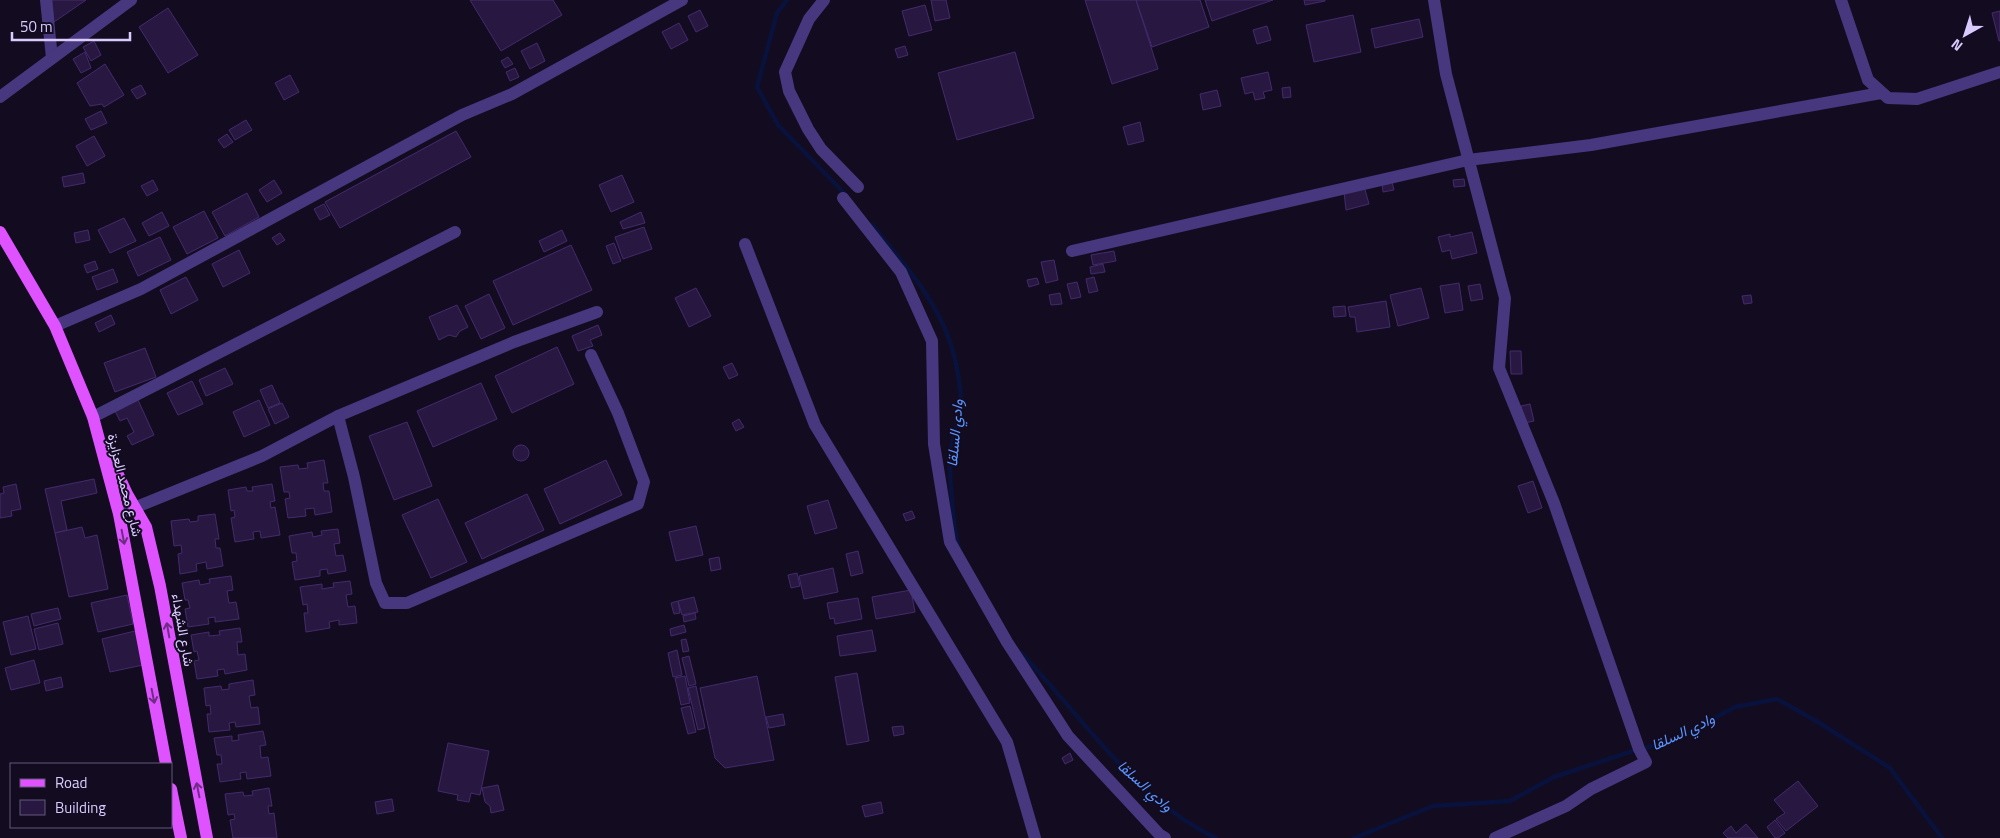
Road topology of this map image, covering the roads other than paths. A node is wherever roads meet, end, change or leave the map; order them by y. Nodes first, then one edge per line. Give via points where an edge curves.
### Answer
1 (46, 0) edge
2 (130, 0) edge
3 (682, 0) edge
4 (824, 0) edge
5 (1434, 0) edge
6 (1841, 0) edge
7 (52, 58) junction
8 (2000, 72) edge
9 (1881, 93) junction
10 (0, 97) edge
11 (1468, 160) junction
12 (858, 187) dead end
13 (843, 198) dead end
14 (0, 232) edge
15 (455, 232) dead end
16 (745, 244) dead end
17 (1072, 251) dead end
18 (597, 312) dead end
19 (54, 326) junction
20 (591, 355) dead end
21 (338, 416) junction
22 (93, 417) junction
23 (98, 438) junction
24 (136, 508) junction
25 (118, 514) junction
26 (166, 763) edge
27 (172, 794) edge
28 (181, 838) edge
29 (207, 838) edge
30 (1035, 838) edge
31 (1165, 838) edge
32 (1495, 838) edge

1 - 7 street
2 - 7 street
3 - 19 street via 512,94 462,115 141,289
4 - 12 street via 809,19 785,72 789,91 808,129 821,149
5 - 11 street via 1446,74
6 - 9 street via 1868,80
7 - 10 street
8 - 9 street via 1917,99 1888,98
9 - 11 street via 1591,145
11 - 17 street
11 - 32 street via 1504,298 1499,368 1554,503 1646,762 1566,806
13 - 31 street via 901,272 932,340 934,444 950,542 1007,642 1068,736
14 - 19 main road, شارع محمد العزايزة
15 - 22 street
16 - 30 street via 815,425 1008,742
18 - 21 street via 514,342
19 - 22 main road, شارع محمد العزايزة
20 - 21 street via 618,413 644,482 638,504 407,603 385,603 376,583
21 - 24 street via 262,456
22 - 23 main road, شارع محمد العزايزة
23 - 24 main road, شارع الشهداء
23 - 25 main road, شارع محمد العزايزة
24 - 25 street
29 -> 24 main road, شارع الشهداء via 160,586 146,527
25 -> 26 main road, شارع محمد العزايزة
27 - 28 main road

